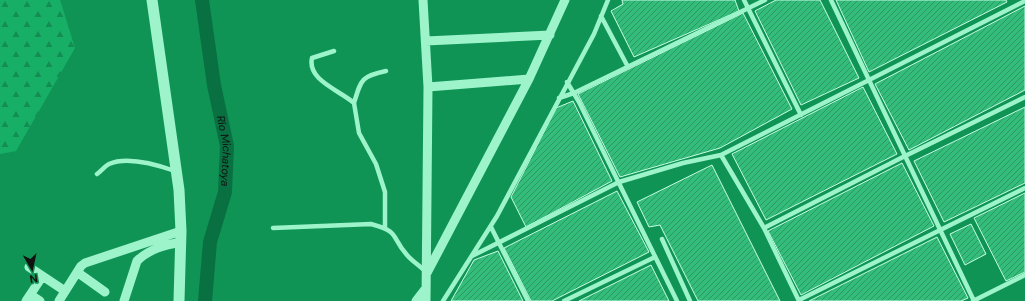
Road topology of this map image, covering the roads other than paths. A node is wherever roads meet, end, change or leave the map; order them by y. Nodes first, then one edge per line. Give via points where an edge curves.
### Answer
1 (152, 0) edge
2 (424, 0) edge
3 (565, 0) edge
4 (608, 0) edge
5 (744, 0) edge
6 (765, 0) edge
7 (831, 0) edge
8 (1013, 0) edge
9 (1025, 1) edge
10 (1016, 6) junction
11 (748, 9) junction
12 (601, 16) junction
13 (550, 35) junction
14 (426, 41) junction
15 (334, 51) dead end
16 (628, 67) junction
17 (386, 71) dead end
18 (529, 79) junction
19 (868, 81) junction
20 (567, 82) junction
21 (428, 87) junction
22 (574, 93) junction
23 (1025, 97) edge
24 (559, 98) junction
25 (354, 103) junction
26 (801, 115) junction
27 (721, 155) junction
28 (905, 156) junction
29 (177, 172) junction
30 (97, 174) dead end
31 (619, 182) junction
32 (1025, 188) edge
33 (491, 227) junction
34 (273, 228) dead end
35 (385, 228) junction
36 (764, 228) junction
37 (940, 229) junction
38 (181, 231) junction
39 (662, 239) dead end
40 (181, 242) junction
41 (499, 243) junction
42 (471, 256) junction
43 (655, 257) junction
44 (29, 267) dead end
45 (77, 272) junction
46 (428, 273) junction
47 (1025, 275) edge
48 (42, 277) junction
49 (426, 288) junction
50 (64, 291) junction
51 (105, 292) dead end
52 (28, 298) edge
53 (799, 300) edge
54 (40, 301) edge
55 (59, 301) edge
56 (124, 301) edge
57 (179, 301) edge
58 (416, 301) edge
59 (426, 301) edge
60 (443, 301) edge
61 (528, 301) edge
62 (564, 301) edge
63 (677, 301) edge
64 (690, 301) edge
65 (974, 301) edge

1 - 29 street
2 - 14 street
3 - 13 street
4 - 12 lane
5 - 11 lane
6 - 11 lane
7 - 19 lane
8 - 10 lane
9 - 10 lane
10 - 19 lane
11 - 16 lane
11 - 26 lane
12 - 16 lane
12 - 20 lane via 594,34
13 - 14 street
13 - 18 street
14 - 21 street
15 - 25 lane via 312,58 310,66 315,76
16 - 22 lane
17 - 25 lane via 370,74 361,80
18 - 21 street
18 - 46 street
19 - 26 lane
19 - 28 lane
20 - 22 lane
20 - 24 lane
21 - 46 street
22 - 24 lane
22 - 31 lane
23 - 28 lane
24 - 33 lane
25 - 35 lane via 359,134 376,164 385,192
26 - 27 lane
27 - 31 lane
27 - 36 lane
28 - 36 lane
28 - 37 lane
29 - 30 lane via 136,161 113,163
29 - 38 street
31 - 41 lane
31 - 43 lane
32 - 37 lane
33 - 41 lane
33 - 42 lane
34 - 35 lane via 371,224
35 - 46 lane via 391,230 407,256
36 - 53 lane
37 - 53 lane
37 - 65 lane
38 - 40 street
38 - 45 street via 92,260 80,266
39 - 64 lane
40 - 56 street via 153,249 137,261
40 - 57 street
41 - 42 lane
41 - 61 lane
42 - 60 lane
43 - 62 lane
43 - 63 lane
44 - 48 street
45 - 50 street
45 - 51 street
46 - 49 street
47 - 65 lane
48 - 50 street
48 - 52 street
49 - 58 street
49 - 59 street
50 - 55 street
52 - 54 street

